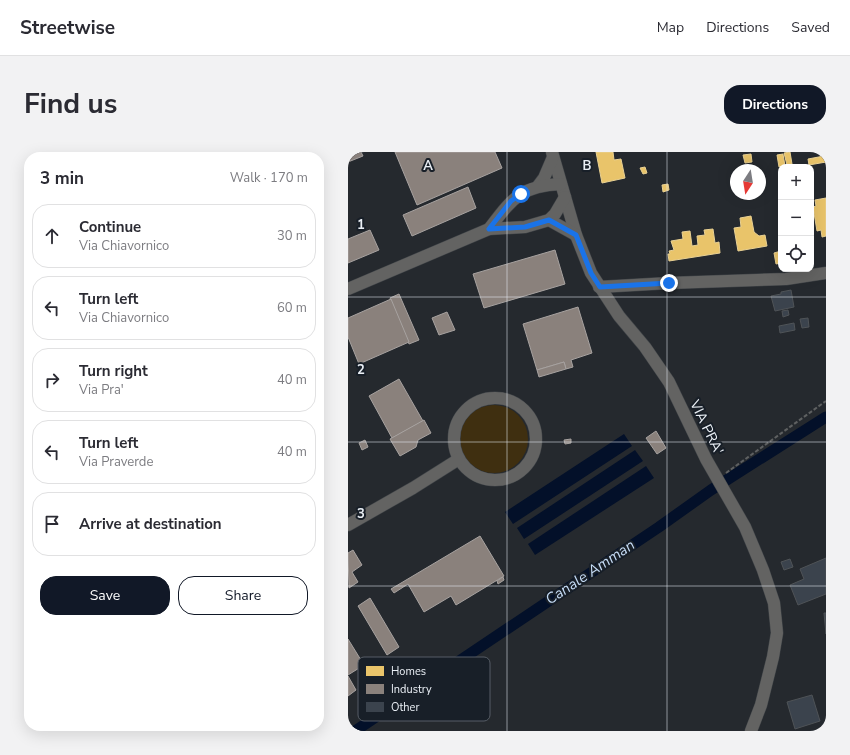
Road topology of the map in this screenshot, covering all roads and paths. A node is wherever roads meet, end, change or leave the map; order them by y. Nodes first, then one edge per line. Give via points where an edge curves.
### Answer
1 (552, 154) edge
2 (561, 184) junction
3 (538, 186) junction
4 (565, 196) junction
5 (549, 220) junction
6 (489, 229) junction
7 (576, 235) junction
8 (826, 273) edge
9 (600, 287) junction
10 (348, 289) edge
11 (826, 401) edge
12 (459, 459) junction
13 (716, 477) junction
14 (348, 525) edge
15 (751, 731) edge

1 - 2 street, VIA PRA'
1 - 3 street via 544,178
2 - 3 street
2 - 4 street, VIA PRA'
3 - 6 street via 516,197
4 - 5 street
4 - 7 street, VIA PRA'
5 - 6 street via 525,227
5 - 7 street
6 - 10 street
7 - 9 street, VIA PRA' via 591,273
8 - 9 street via 786,279
9 - 13 street, VIA PRA' via 669,382
11 - 13 path
12 - 12 street via 467,469 482,478 499,480 514,475 527,465 535,449 536,431 531,419 516,403 505,399 490,398 472,404 463,413 455,429 455,447
12 - 14 street
13 - 15 street, VIA PRA' via 745,526 774,603 777,633 773,657 761,705

